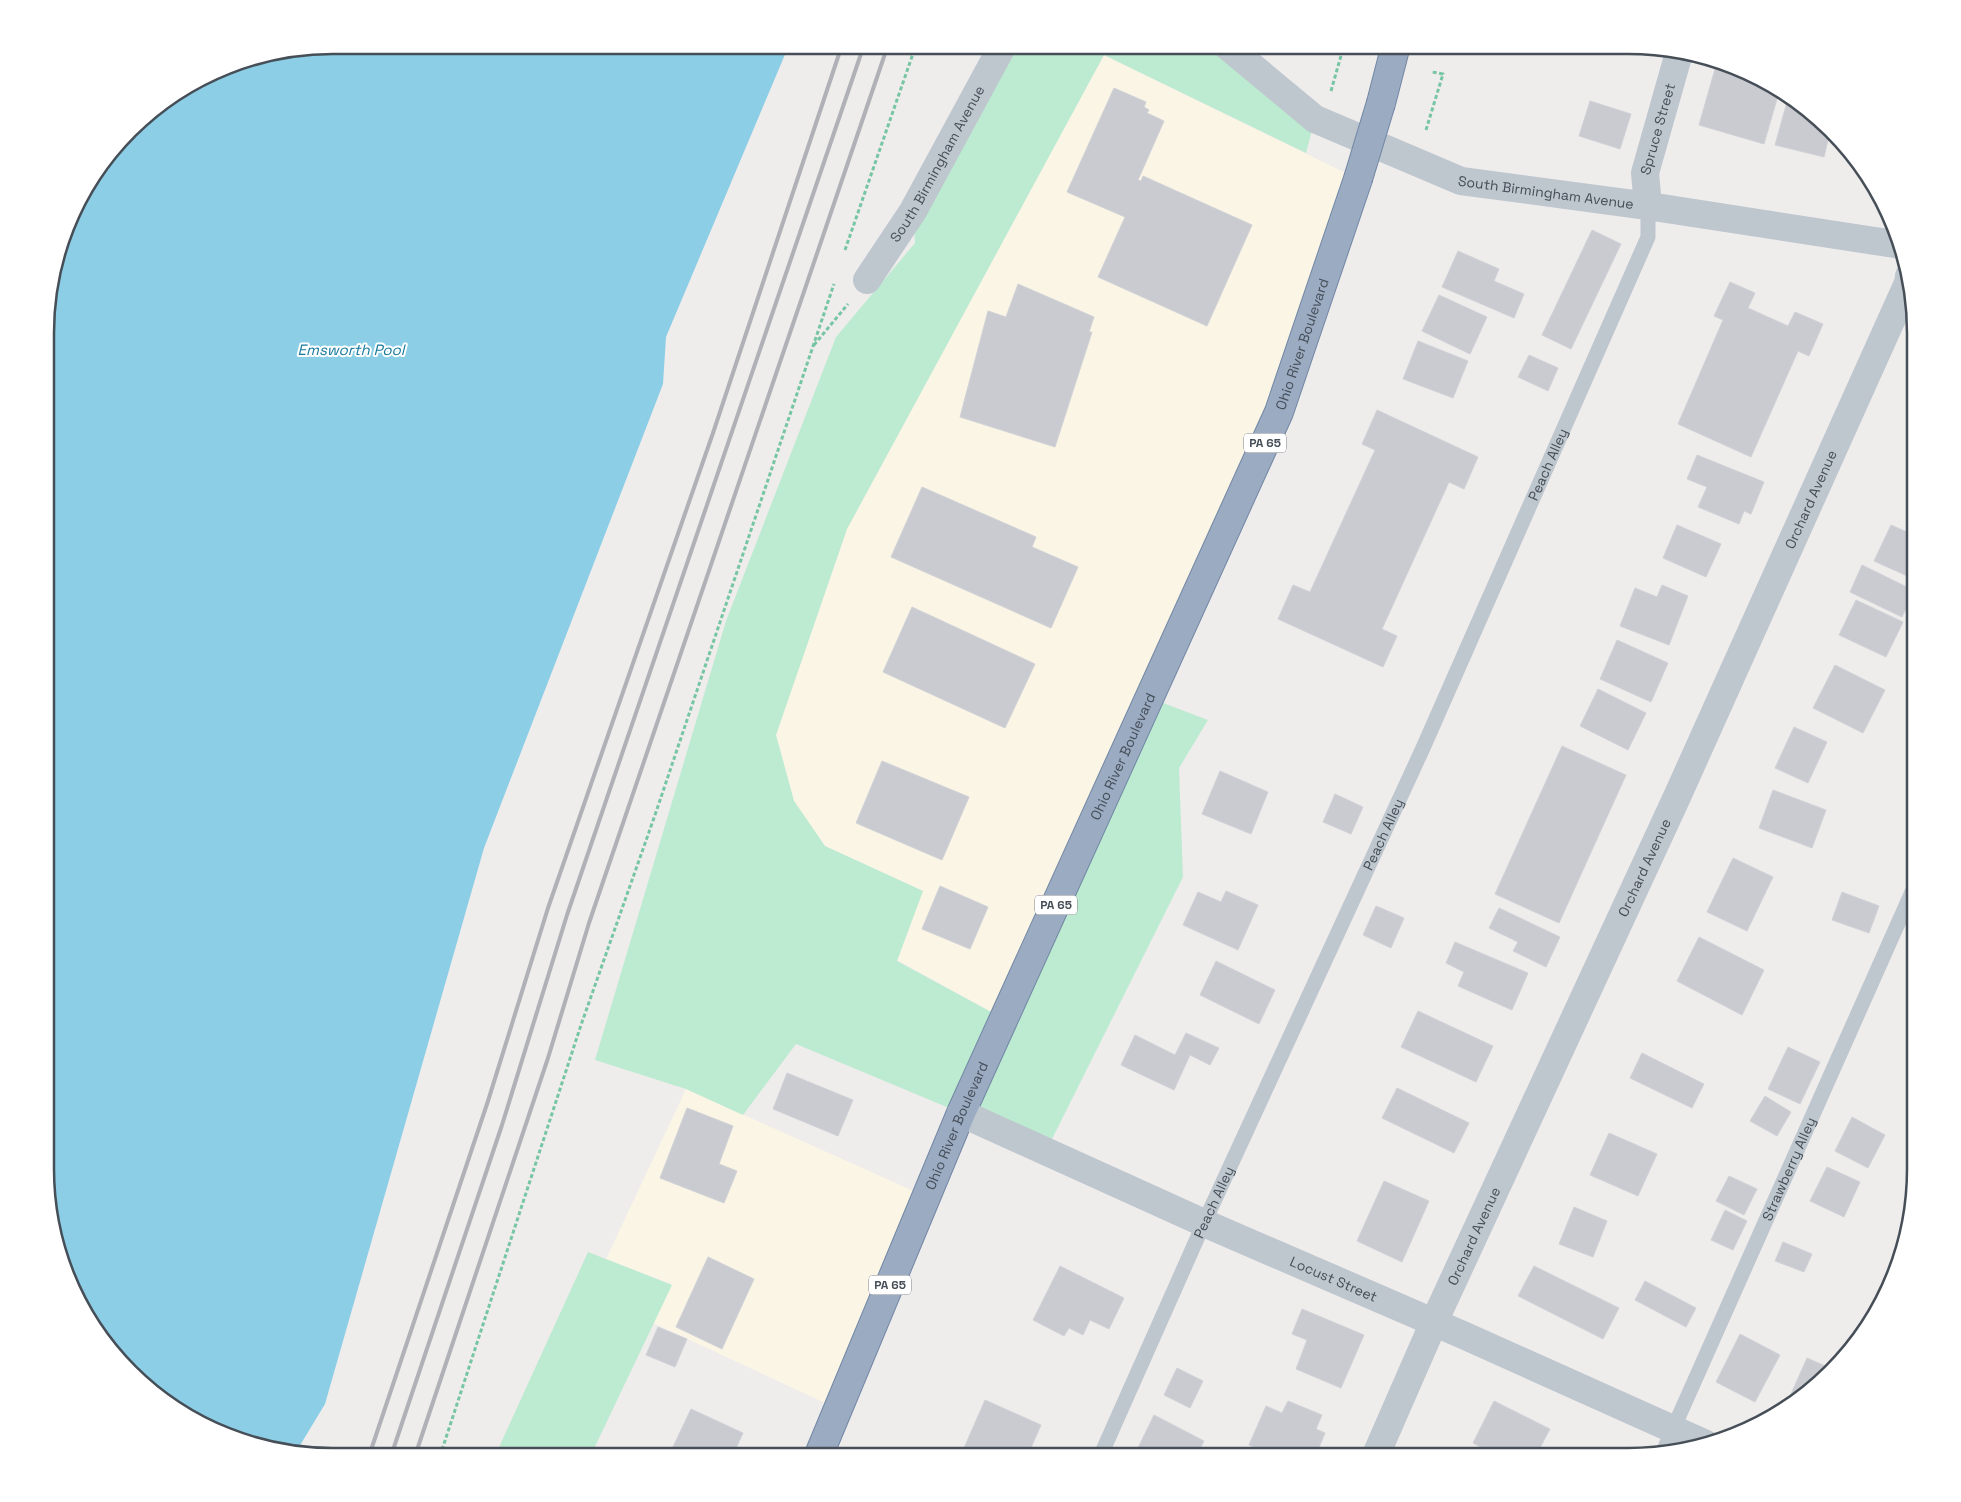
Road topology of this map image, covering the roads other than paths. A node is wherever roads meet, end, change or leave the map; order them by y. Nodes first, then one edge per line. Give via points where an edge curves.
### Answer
1 (998, 54) edge
2 (1237, 54) edge
3 (1394, 54) edge
4 (1678, 58) edge
5 (1648, 206) junction
6 (1892, 244) edge
7 (867, 280) road end
8 (1904, 291) edge
9 (1907, 903) edge
10 (961, 1113) junction
11 (1204, 1223) junction
12 (1434, 1322) junction
13 (1668, 1442) edge
14 (1684, 1443) edge
15 (822, 1448) edge
16 (1104, 1448) edge
17 (1379, 1448) edge

1 - 7 street, South Birmingham Avenue via 913,210
2 - 5 street, South Birmingham Avenue via 1315,119 1461,181
3 - 10 highway, Ohio River Boulevard / PA 65, bridge via 1358,179 1279,412
4 - 5 street, Spruce Street via 1645,173
5 - 6 street, South Birmingham Avenue
5 - 11 lane, Peach Alley via 1648,237 1427,739
8 - 12 street, Orchard Avenue via 1680,790
9 - 13 lane, Strawberry Alley
10 - 11 street, Locust Street
10 - 15 highway, Ohio River Boulevard / PA 65
11 - 12 street, Locust Street
11 - 16 lane, Peach Alley
12 - 13 street, Locust Street
12 - 17 street, Orchard Avenue
13 - 14 street, Locust Street

